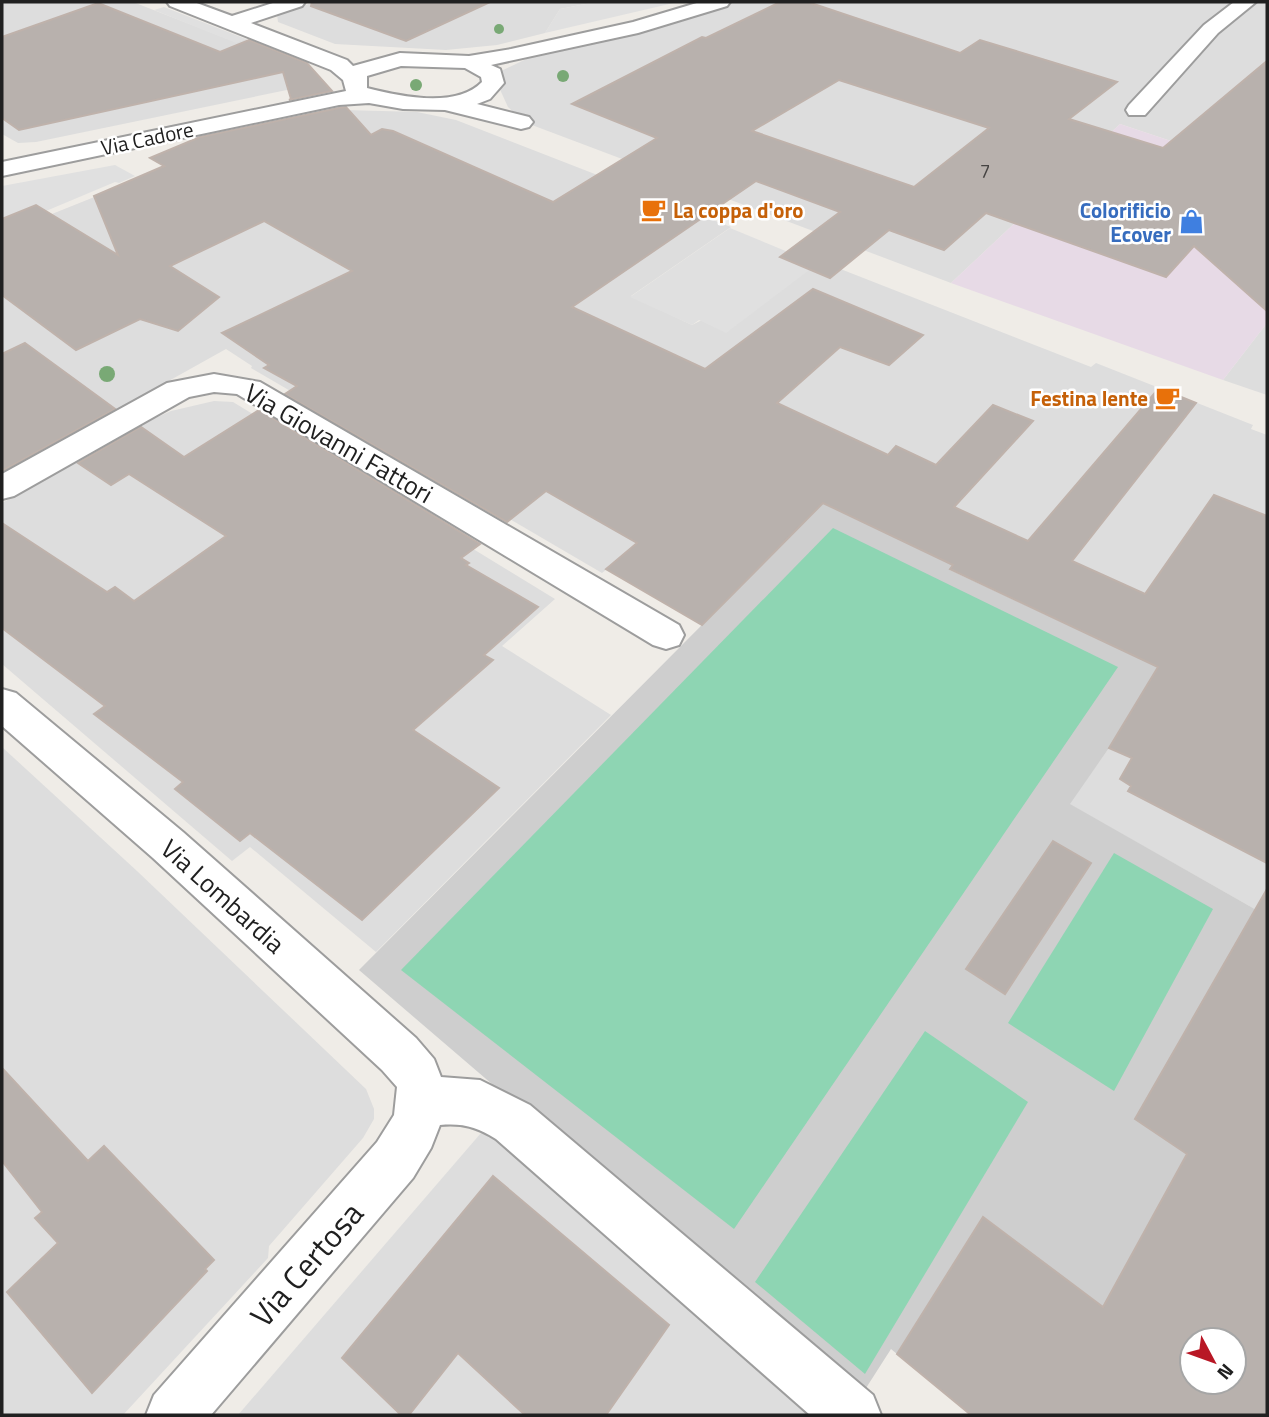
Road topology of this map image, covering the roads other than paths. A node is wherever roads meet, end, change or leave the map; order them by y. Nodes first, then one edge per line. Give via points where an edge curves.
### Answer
1 (177, 2) edge
2 (295, 2) edge
3 (720, 2) edge
4 (1246, 2) edge
5 (232, 23) junction
6 (542, 48) junction
7 (300, 50) junction
8 (390, 61) junction
9 (469, 62) junction
10 (492, 78) junction
11 (359, 86) junction
12 (444, 103) junction
13 (1137, 110) dead end
14 (2, 149) edge
15 (12, 167) edge
16 (2, 488) edge
17 (666, 635) dead end
18 (2, 704) edge
19 (422, 1103) junction
20 (174, 1415) edge
21 (853, 1415) edge

1 - 5 street
2 - 5 street
3 - 6 street via 681,16
4 - 13 street via 1211,29
5 - 7 street
6 - 9 street
6 - 10 street
7 - 8 street via 344,60
7 - 11 street via 339,65
8 - 9 street
8 - 11 street via 359,71
9 - 10 street
10 - 12 street via 482,94
10 - 12 street via 503,105 521,122
11 - 12 street
11 - 15 street, Via Cadore via 340,98
14 - 15 street
16 - 17 street, Via Giovanni Fattori via 178,390 197,384 234,383
18 - 19 street, Via Lombardia via 168,845 398,1055 417,1077
19 - 20 street, Via Certosa via 414,1132 396,1160
19 - 21 street via 471,1100 513,1122

